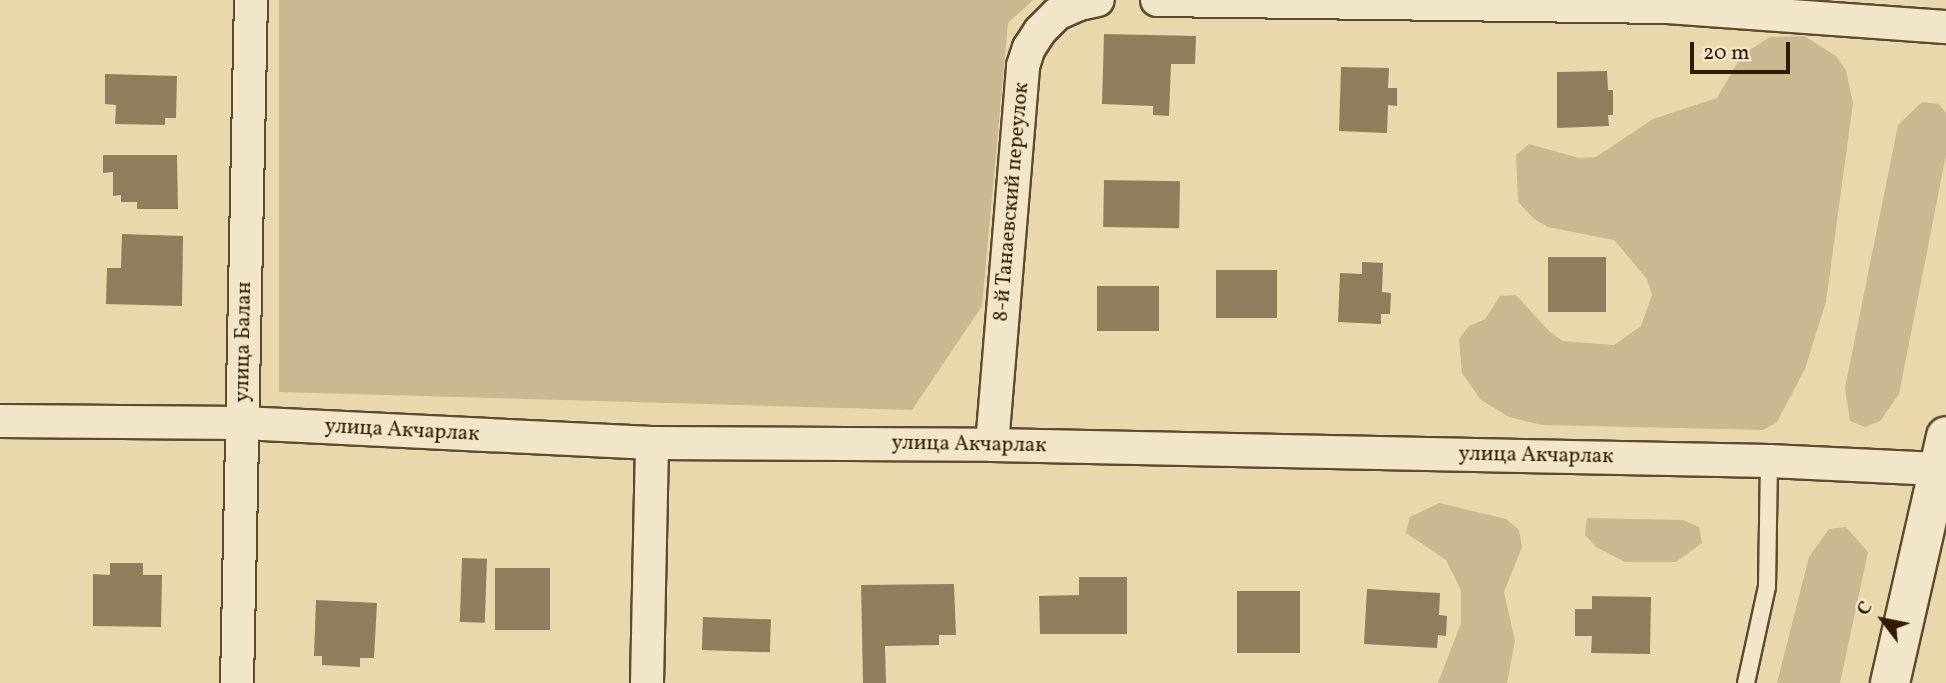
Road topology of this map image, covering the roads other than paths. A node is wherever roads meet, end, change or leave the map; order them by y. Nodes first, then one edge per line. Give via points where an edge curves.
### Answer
1 (251, 0) edge
2 (1098, 0) edge
3 (1157, 0) edge
4 (1946, 27) edge
5 (0, 421) edge
6 (242, 424) junction
7 (652, 443) junction
8 (992, 445) junction
9 (1942, 452) edge
10 (1769, 461) junction
11 (237, 683) edge
12 (647, 683) edge
13 (1746, 683) edge
14 (1889, 683) edge

1 - 6 street, улица Балан
2 - 8 street, 8-й Танаевский переулок via 1057,15 1040,30 1023,65
3 - 4 street via 1666,8
5 - 6 street, улица Акчарлак
6 - 7 street, улица Акчарлак
6 - 11 street, улица Балан
7 - 8 street, улица Акчарлак
7 - 12 street
8 - 10 street, улица Акчарлак
9 - 10 street, улица Акчарлак
9 - 14 street
10 - 13 lane via 1767,587

